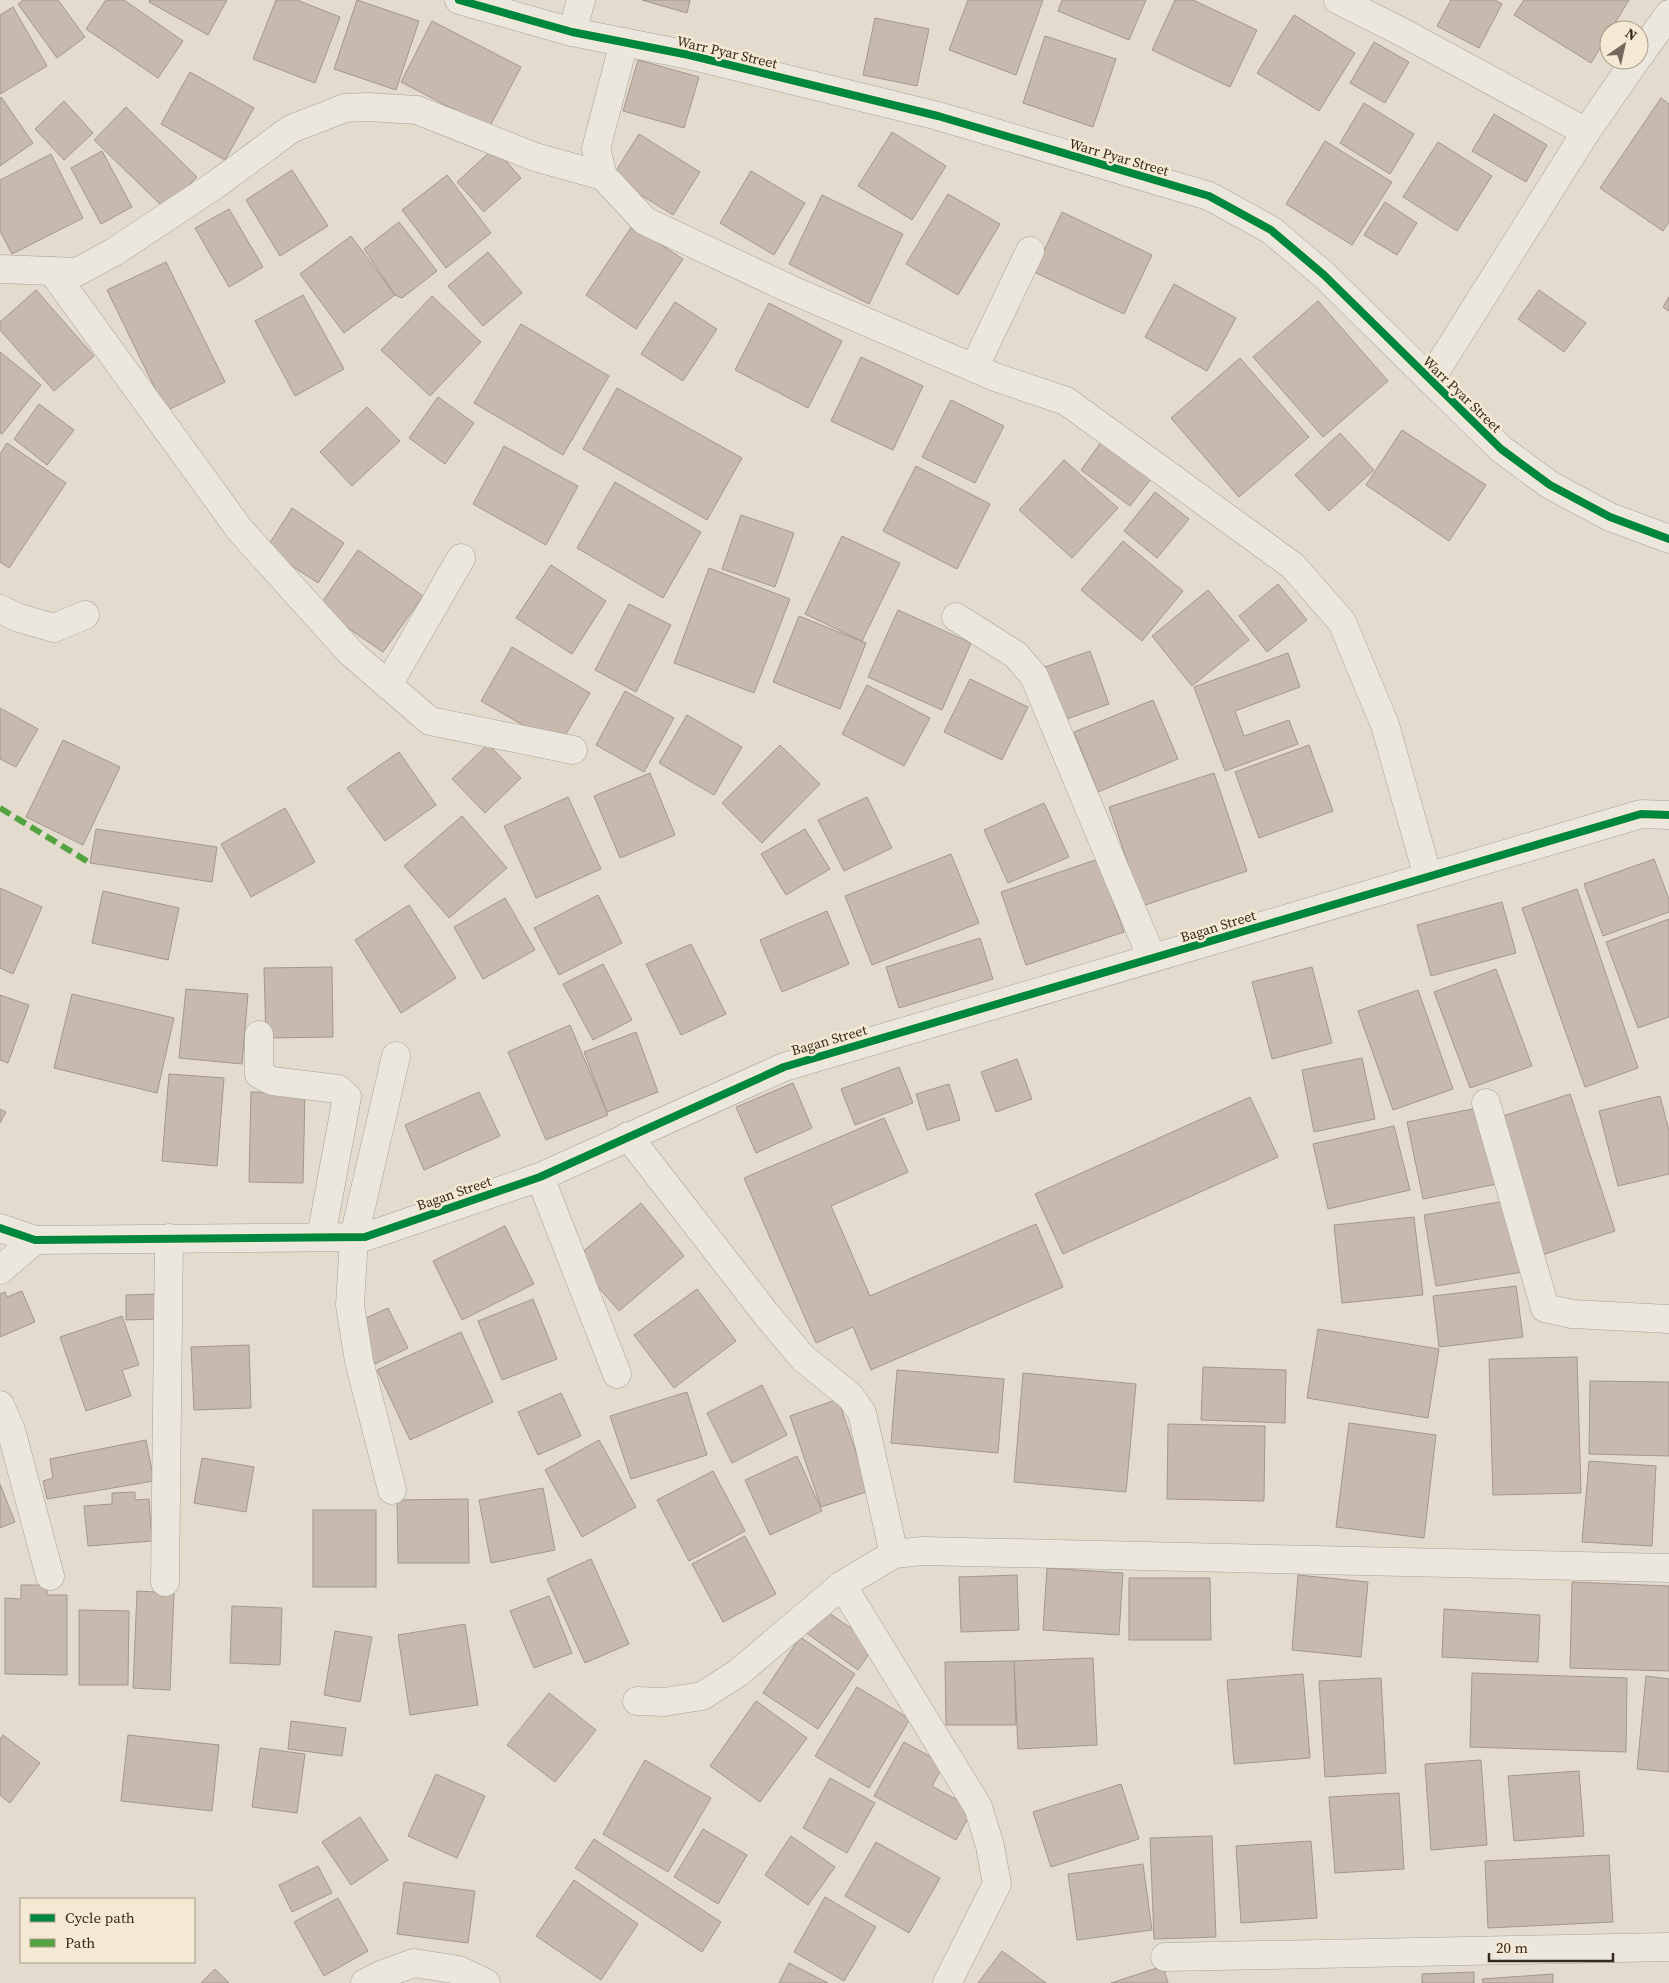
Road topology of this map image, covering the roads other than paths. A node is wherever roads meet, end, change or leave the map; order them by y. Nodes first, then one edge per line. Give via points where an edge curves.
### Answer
1 (581, 0) edge
2 (1338, 0) edge
3 (467, 1) edge
4 (1669, 14) edge
5 (572, 32) junction
6 (624, 42) junction
7 (1649, 42) edge
8 (1629, 70) edge
9 (1586, 132) junction
10 (603, 176) junction
11 (1030, 251) dead end
12 (0, 269) edge
13 (52, 271) junction
14 (974, 368) junction
15 (1430, 380) junction
16 (1669, 539) edge
17 (461, 558) dead end
18 (0, 609) edge
19 (85, 615) dead end
20 (956, 617) dead end
21 (388, 685) junction
22 (573, 750) dead end
23 (1669, 815) edge
24 (1428, 877) junction
25 (1152, 958) junction
26 (259, 1035) dead end
27 (396, 1056) dead end
28 (1486, 1103) dead end
29 (628, 1136) junction
30 (540, 1177) junction
31 (0, 1228) edge
32 (321, 1237) junction
33 (354, 1237) junction
34 (169, 1238) junction
35 (35, 1240) junction
36 (0, 1270) edge
37 (1669, 1318) edge
38 (617, 1374) dead end
39 (0, 1405) edge
40 (392, 1490) dead end
41 (894, 1554) junction
42 (1669, 1568) edge
43 (50, 1576) dead end
44 (165, 1582) dead end
45 (842, 1586) junction
46 (637, 1701) dead end
47 (1669, 1947) edge
48 (1165, 1957) dead end
49 (366, 1983) edge
50 (486, 1983) edge
51 (947, 1983) edge

1 - 5 street
2 - 9 street
3 - 5 street, Warr Pyar Street
4 - 7 street
5 - 6 street, Warr Pyar Street
6 - 10 street via 596,149
6 - 15 street, Warr Pyar Street via 938,116 1209,196 1271,230 1324,275
8 - 9 street
9 - 15 street
10 - 13 street via 535,157 417,110 345,108 291,129 114,252 78,272
10 - 14 street via 645,221 801,294
11 - 14 street
12 - 13 street
13 - 21 street via 240,530 351,653
14 - 24 street via 1066,401 1293,566 1342,622 1385,725
15 - 16 street, Warr Pyar Street via 1501,449 1550,485 1610,518
17 - 21 street
18 - 19 street via 54,628
20 - 25 street via 1016,655 1034,676
21 - 22 street via 430,721
23 - 24 street, Bagan Street via 1641,814
24 - 25 street, Bagan Street
25 - 29 street, Bagan Street via 784,1067
26 - 32 street via 259,1074 272,1081 338,1089 347,1097
27 - 33 street
28 - 37 street via 1545,1308 1572,1314
29 - 30 street, Bagan Street
29 - 41 street via 766,1314 804,1358 850,1396 862,1414
30 - 33 street, Bagan Street via 365,1237
30 - 38 street
31 - 35 street, Bagan Street
32 - 33 street, Bagan Street
32 - 34 street, Bagan Street
33 - 40 street via 350,1305 359,1361
34 - 35 street, Bagan Street
34 - 44 street
35 - 36 street
39 - 43 street via 12,1430
41 - 42 street via 923,1551
41 - 45 street
45 - 46 street via 738,1673 702,1696 664,1702
45 - 51 street via 978,1807 990,1846 997,1884
47 - 48 street
49 - 50 street via 414,1963 459,1970

